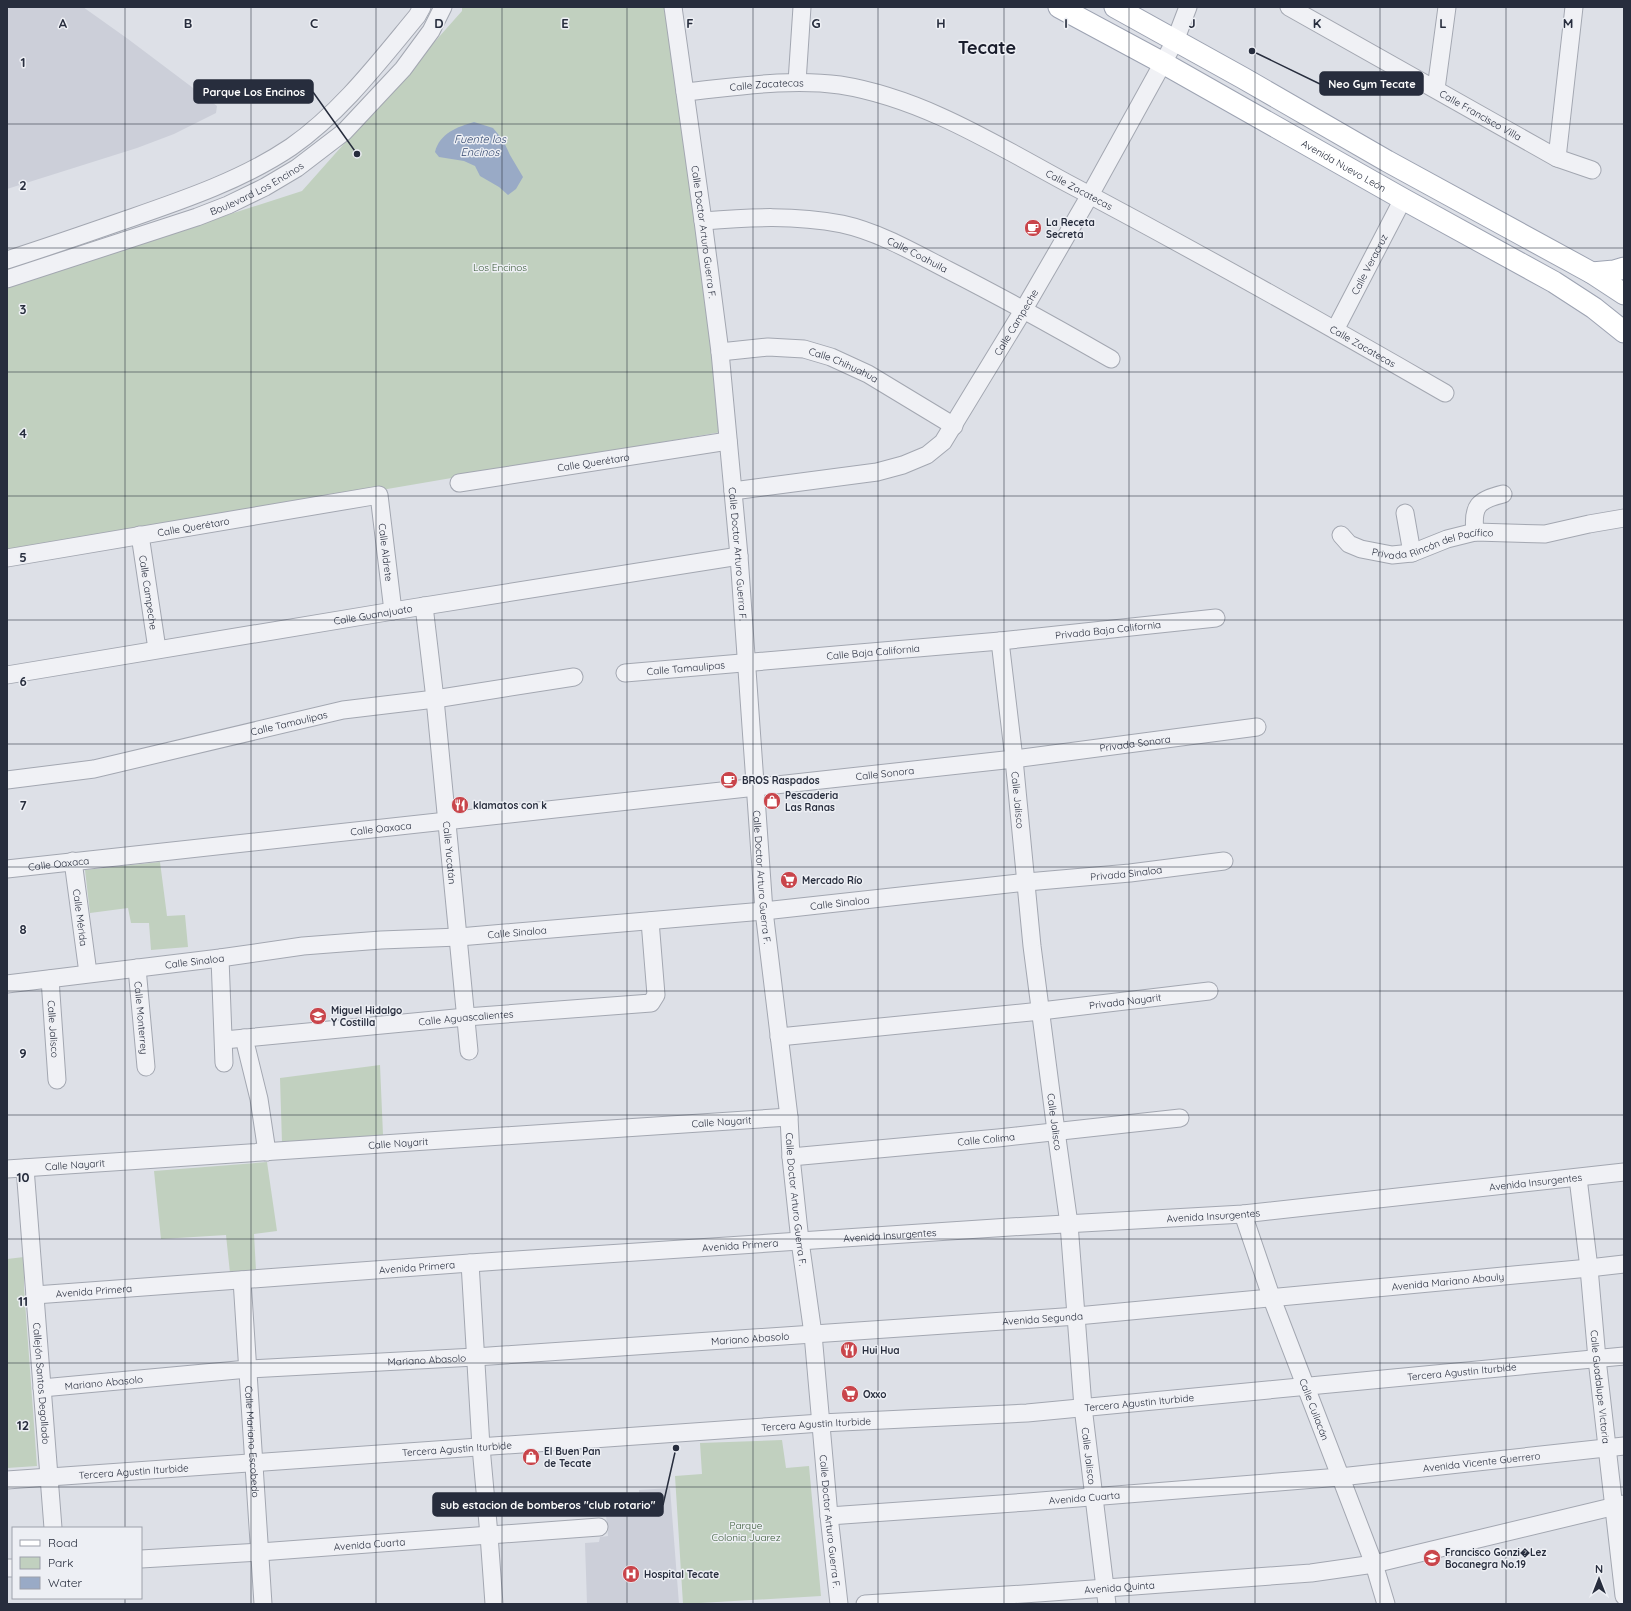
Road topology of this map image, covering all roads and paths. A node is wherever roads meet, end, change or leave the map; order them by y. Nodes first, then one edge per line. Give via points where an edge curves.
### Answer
1 (422, 7) edge
2 (444, 7) edge
3 (673, 7) edge
4 (802, 7) edge
5 (1059, 7) edge
6 (1115, 7) edge
7 (1188, 7) edge
8 (1289, 7) edge
9 (1446, 7) edge
10 (1574, 7) edge
11 (1175, 41) junction
12 (1163, 63) junction
13 (797, 82) junction
14 (1436, 89) junction
15 (685, 92) junction
16 (1557, 158) junction
17 (1592, 170) dead end
18 (1090, 195) junction
19 (1403, 199) junction
20 (162, 207) junction
21 (703, 221) junction
22 (168, 226) junction
23 (7, 260) edge
24 (1624, 268) edge
25 (1592, 273) junction
26 (7, 279) edge
27 (1624, 294) edge
28 (1024, 309) junction
29 (1336, 330) junction
30 (1624, 332) edge
31 (720, 352) junction
32 (1110, 359) dead end
33 (1445, 393) dead end
34 (954, 426) junction
35 (728, 441) junction
36 (459, 483) dead end
37 (733, 490) junction
38 (1503, 494) dead end
39 (379, 495) joint
40 (1624, 507) edge
41 (1405, 513) dead end
42 (1624, 518) edge
43 (1475, 532) junction
44 (1530, 534) junction
45 (140, 535) junction
46 (1340, 535) dead end
47 (1412, 553) junction
48 (739, 556) junction
49 (7, 558) edge
50 (424, 606) junction
51 (393, 611) junction
52 (1216, 618) dead end
53 (1000, 641) junction
54 (157, 649) junction
55 (746, 664) junction
56 (625, 673) dead end
57 (7, 675) edge
58 (574, 678) dead end
59 (435, 699) junction
60 (1257, 727) dead end
61 (1014, 759) junction
62 (7, 780) edge
63 (755, 788) junction
64 (446, 822) junction
65 (73, 861) junction
66 (1224, 861) dead end
67 (7, 869) edge
68 (1027, 882) junction
69 (764, 911) junction
70 (650, 921) junction
71 (459, 937) junction
72 (220, 958) junction
73 (137, 968) junction
74 (88, 974) junction
75 (50, 978) junction
76 (7, 984) edge
77 (1209, 991) dead end
78 (1041, 1011) junction
79 (466, 1017) junction
80 (779, 1037) junction
81 (244, 1038) junction
82 (224, 1040) junction
83 (469, 1051) dead end
84 (224, 1063) dead end
85 (146, 1068) dead end
86 (57, 1080) dead end
87 (788, 1117) junction
88 (1180, 1118) dead end
89 (1056, 1131) junction
90 (267, 1152) junction
91 (791, 1157) junction
92 (25, 1168) junction
93 (7, 1169) edge
94 (1624, 1172) edge
95 (1578, 1178) junction
96 (1243, 1214) junction
97 (1069, 1224) junction
98 (800, 1241) junction
99 (470, 1263) junction
100 (1624, 1264) edge
101 (1589, 1268) junction
102 (242, 1280) junction
103 (35, 1295) junction
104 (1272, 1299) junction
105 (1077, 1316) junction
106 (813, 1334) junction
107 (475, 1356) junction
108 (1624, 1356) edge
109 (1597, 1359) junction
110 (248, 1369) junction
111 (1306, 1387) junction
112 (42, 1388) junction
113 (1083, 1407) junction
114 (820, 1423) junction
115 (481, 1447) junction
116 (1616, 1447) edge
117 (254, 1462) junction
118 (49, 1476) junction
119 (1340, 1477) junction
120 (7, 1480) edge
121 (1095, 1497) junction
122 (1619, 1506) edge
123 (829, 1516) junction
124 (53, 1527) edge
125 (599, 1527) dead end
126 (489, 1535) junction
127 (260, 1552) junction
128 (142, 1560) edge
129 (1374, 1564) junction
130 (1106, 1596) edge
131 (1624, 1596) edge
132 (263, 1604) edge
133 (494, 1604) edge
134 (839, 1604) edge
135 (865, 1604) edge
136 (1386, 1604) edge

1 - 20 street, Boulevard Los Encinos via 371,72 308,134 239,177
2 - 22 street, Boulevard Los Encinos via 431,31 403,70 344,132 297,168 265,186 228,205
3 - 15 street, Calle Doctor Arturo Guerra F.
4 - 13 street
5 - 12 main road, Avenida Nuevo León
6 - 11 main road
7 - 11 street, Calle Campeche
8 - 14 street, Calle Francisco Villa
9 - 14 street
10 - 16 street
11 - 12 street, Calle Campeche
11 - 25 main road via 1400,169
12 - 18 street, Calle Campeche
12 - 19 main road, Avenida Nuevo León
13 - 15 street, Calle Zacatecas
13 - 18 street, Calle Zacatecas via 847,87 885,95 928,111
14 - 16 street, Calle Francisco Villa
15 - 21 street, Calle Doctor Arturo Guerra F.
16 - 17 street, Calle Francisco Villa
18 - 28 street, Calle Campeche
18 - 29 street, Calle Zacatecas
19 - 29 street, Calle Veracruz
19 - 30 main road, Avenida Nuevo León via 1554,282 1594,308
20 - 22 street
20 - 23 street, Boulevard Los Encinos
21 - 28 street, Calle Coahuila via 751,217 795,218 844,225 892,241
21 - 31 street, Calle Doctor Arturo Guerra F.
22 - 26 street, Boulevard Los Encinos
24 - 25 main road
25 - 27 main road
28 - 32 street, Calle Coahuila
28 - 34 street, Calle Campeche
29 - 33 street, Calle Zacatecas
31 - 34 street, Calle Chihuahua via 768,347 804,349 832,357 868,374
31 - 35 street, Calle Doctor Arturo Guerra F.
34 - 37 street, Calle Campeche via 943,442 926,455 903,465 877,472
35 - 36 street, Calle Querétaro
35 - 37 street, Calle Doctor Arturo Guerra F.
37 - 48 street, Calle Doctor Arturo Guerra F.
38 - 43 street via 1490,497 1477,506 1473,518
39 - 45 street, Calle Querétaro
39 - 51 street, Calle Aldrete
40 - 44 street, Privada Rincón del Pacífico via 1543,527
41 - 47 street
42 - 44 street, Privada Rincón del Pacífico via 1545,534
43 - 44 street, Privada Rincón del Pacífico
43 - 47 street, Privada Rincón del Pacífico via 1447,539
45 - 49 street, Calle Querétaro
45 - 54 street, Calle Campeche
46 - 47 street, Privada Rincón del Pacífico via 1349,544 1375,553
48 - 50 street, Calle Guanajuato
48 - 55 street, Calle Doctor Arturo Guerra F.
50 - 51 street, Calle Guanajuato
50 - 59 street, Calle Yucatán
51 - 54 street, Calle Guanajuato
52 - 53 street, Privada Baja California
53 - 55 street, Calle Baja California
53 - 61 street, Calle Jalisco
54 - 57 street, Calle Guanajuato
55 - 56 street, Calle Tamaulipas
55 - 63 street, Calle Doctor Arturo Guerra F.
58 - 59 street, Calle Tamaulipas
59 - 62 street, Calle Tamaulipas via 343,710 94,769
59 - 64 street, Calle Yucatán
60 - 61 street, Privada Sonora
61 - 63 street, Calle Sonora
61 - 68 street, Calle Jalisco
63 - 64 street, Calle Oaxaca
63 - 69 street, Calle Doctor Arturo Guerra F.
64 - 65 street, Calle Oaxaca
64 - 71 street, Calle Yucatán
65 - 67 street, Calle Oaxaca
65 - 74 street, Calle Mérida
66 - 68 street, Privada Sinaloa
68 - 69 street, Calle Sinaloa
68 - 78 street, Calle Jalisco
69 - 70 street, Calle Sinaloa
69 - 80 street, Calle Doctor Arturo Guerra F.
70 - 71 street, Calle Sinaloa
70 - 79 street, Calle Aguascalientes via 656,995 651,1003
71 - 72 street, Calle Sinaloa via 303,946
71 - 79 street, Calle Yucatán
72 - 73 street, Calle Sinaloa
72 - 82 street
73 - 74 street, Calle Sinaloa
73 - 85 street, Calle Monterrey
74 - 75 street, Calle Sinaloa
75 - 76 street, Calle Sinaloa
75 - 86 street, Calle Jalisco
77 - 78 street, Privada Nayarit
78 - 80 street
78 - 89 street, Calle Jalisco
79 - 81 street, Calle Aguascalientes
79 - 83 street, Calle Yucatán
80 - 87 street, Calle Doctor Arturo Guerra F.
81 - 82 street, Calle Aguascalientes
81 - 90 street via 259,1099
82 - 84 street
87 - 90 street, Calle Nayarit
87 - 91 street, Calle Doctor Arturo Guerra F.
88 - 89 street, Calle Colima
89 - 91 street, Calle Colima
89 - 97 street, Calle Jalisco
90 - 92 street, Calle Nayarit
91 - 98 street, Calle Doctor Arturo Guerra F.
92 - 93 street, Calle Nayarit
92 - 103 street, Callejón Santos Degollado
94 - 95 street, Avenida Insurgentes
95 - 96 street, Avenida Insurgentes
95 - 101 street, Calle Guadalupe Victoria
96 - 97 street, Avenida Insurgentes
96 - 104 street, Calle Culiacán
97 - 98 street, Avenida Insurgentes
97 - 105 street, Calle Jalisco
98 - 99 street, Avenida Primera
98 - 106 street, Calle Doctor Arturo Guerra F.
99 - 102 street, Avenida Primera
99 - 107 street
100 - 101 street, Avenida Mariano Abauly
101 - 104 street, Avenida Mariano Abauly
101 - 109 street, Calle Guadalupe Victoria
102 - 103 street, Avenida Primera
102 - 110 street, Calle Mariano Escobedo
103 - 112 street, Callejón Santos Degollado
104 - 105 street, Avenida Segunda
104 - 111 street, Calle Culiacán
105 - 106 street, Avenida Segunda
105 - 113 street, Calle Jalisco
106 - 107 street, Mariano Abasolo
106 - 114 street, Calle Doctor Arturo Guerra F.
107 - 110 street, Mariano Abasolo
107 - 115 street
108 - 109 street, Tercera Agustin Iturbide
109 - 111 street, Tercera Agustin Iturbide
109 - 116 street, Calle Guadalupe Victoria
110 - 112 street, Mariano Abasolo
110 - 117 street, Calle Mariano Escobedo
111 - 113 street, Tercera Agustin Iturbide
111 - 119 street, Calle Culiacán
112 - 118 street, Callejón Santos Degollado
113 - 114 street, Tercera Agustin Iturbide
113 - 121 street, Calle Jalisco
114 - 115 street, Tercera Agustin Iturbide
114 - 123 street, Calle Doctor Arturo Guerra F.
115 - 117 street, Tercera Agustin Iturbide
115 - 126 street
116 - 119 street, Avenida Vicente Guerrero
116 - 122 street, Calle Guadalupe Victoria
117 - 118 street, Tercera Agustin Iturbide
117 - 127 street, Calle Mariano Escobedo
118 - 120 street, Tercera Agustin Iturbide
118 - 124 street, Callejón Santos Degollado
119 - 121 street, Avenida Cuarta
119 - 129 street, Calle Culiacán
121 - 123 street, Avenida Cuarta
121 - 130 street, Calle Jalisco
122 - 129 street, Avenida Quinta
122 - 131 street, Calle Guadalupe Victoria
123 - 134 street, Calle Doctor Arturo Guerra F.
125 - 126 street, Avenida Cuarta
126 - 127 street, Avenida Cuarta
126 - 133 street
127 - 128 street, Avenida Cuarta
127 - 132 street, Calle Mariano Escobedo
129 - 130 street, Avenida Quinta
129 - 136 street, Calle Culiacán
130 - 135 street, Avenida Quinta via 968,1598

